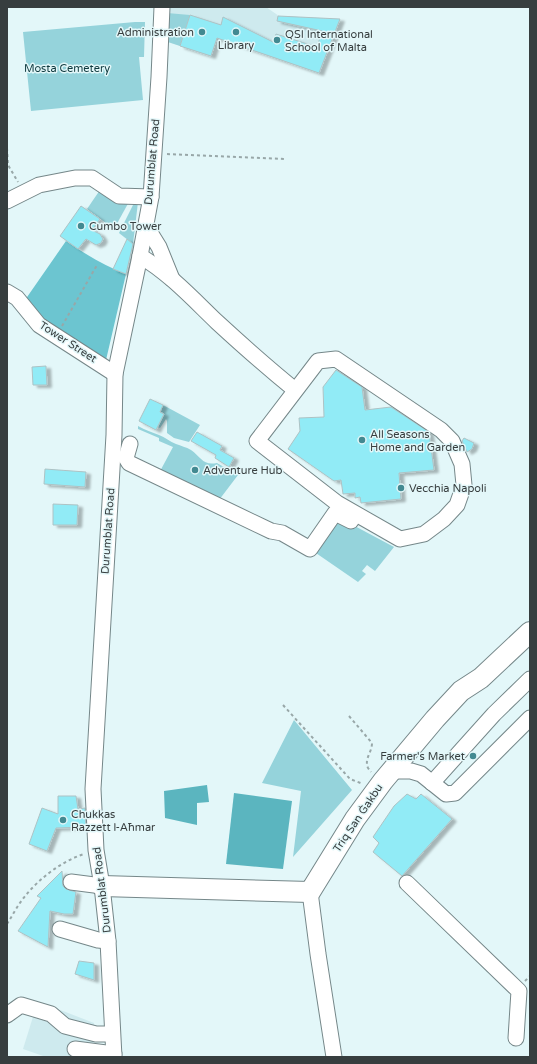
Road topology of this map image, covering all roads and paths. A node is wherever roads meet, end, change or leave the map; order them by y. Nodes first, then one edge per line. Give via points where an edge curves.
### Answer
1 (162, 7) edge
2 (7, 148) edge
3 (154, 154) junction
4 (284, 159) dead end
5 (8, 164) edge
6 (151, 197) junction
7 (13, 198) edge
8 (146, 226) junction
9 (140, 256) junction
10 (97, 265) dead end
11 (172, 279) junction
12 (7, 292) edge
13 (56, 336) junction
14 (115, 374) junction
15 (295, 390) junction
16 (130, 444) dead end
17 (397, 547) dead end
18 (530, 632) edge
19 (530, 679) edge
20 (283, 705) dead end
21 (349, 716) dead end
22 (530, 718) edge
23 (384, 781) junction
24 (432, 783) junction
25 (96, 850) junction
26 (71, 882) dead end
27 (406, 883) dead end
28 (102, 886) junction
29 (310, 892) junction
30 (7, 924) edge
31 (60, 929) dead end
32 (108, 941) junction
33 (7, 1015) edge
34 (112, 1034) junction
35 (516, 1038) dead end
36 (75, 1049) dead end
37 (114, 1056) edge
38 (334, 1057) edge

1 - 3 street, Durumblat Road
2 - 5 path
3 - 4 path
3 - 6 street, Durumblat Road
5 - 7 path via 20,186
6 - 7 street via 120,196 92,178 75,178 39,185
6 - 8 street, Durumblat Road
8 - 9 street, Durumblat Road
8 - 11 street via 159,247
9 - 11 street
9 - 14 street, Durumblat Road
10 - 13 path
11 - 15 street
12 - 13 street, Tower Street via 17,298 39,325
13 - 14 street, Tower Street
14 - 25 street, Durumblat Road via 114,435 93,789
15 - 15 street via 318,361 336,359 441,430 452,441 462,464 464,485 457,505 444,520 424,534 400,539 337,503 258,441
16 - 17 street via 126,458 129,463 272,531 282,533 310,549 335,513
18 - 23 main road, Triq San Ġakbu via 481,678 461,691
19 - 24 street via 494,714
20 - 23 path via 350,779
21 - 23 path via 372,743 366,759 368,768
22 - 24 street via 455,793 446,794
23 - 24 street via 411,771 421,774
23 - 29 main road, Triq San Ġakbu via 355,820
25 - 28 street, Durumblat Road
25 - 30 path via 77,856 38,883 25,896
26 - 28 street
27 - 35 street via 519,991
28 - 29 main road
28 - 32 street, Durumblat Road
29 - 38 street
31 - 32 street
32 - 34 street, Durumblat Road
33 - 34 street via 21,1005 51,1014 65,1026 96,1034
34 - 37 street, Durumblat Road
36 - 37 street

